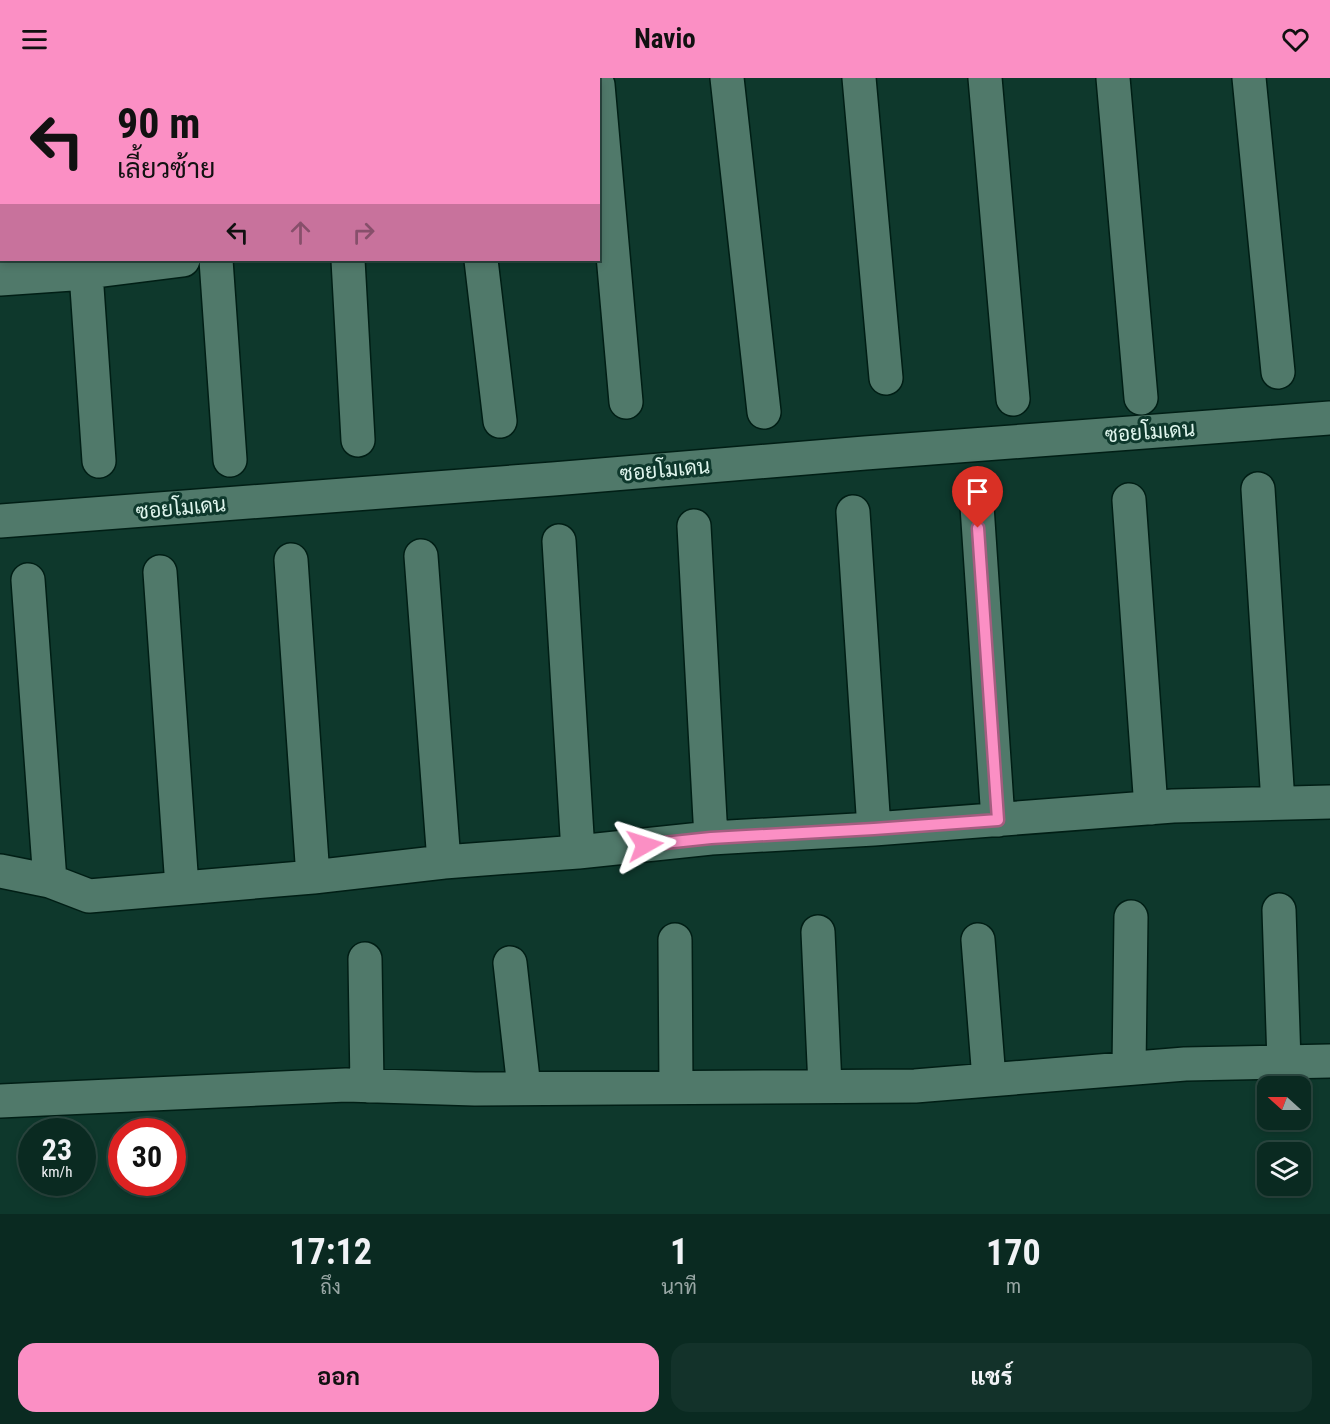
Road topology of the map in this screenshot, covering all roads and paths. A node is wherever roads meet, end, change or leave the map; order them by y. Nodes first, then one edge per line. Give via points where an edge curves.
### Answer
1 (727, 78) edge
2 (859, 78) edge
3 (985, 78) edge
4 (1113, 78) edge
5 (1249, 78) edge
6 (600, 109) edge
7 (171, 261) edge
8 (216, 261) edge
9 (348, 261) edge
10 (481, 261) edge
11 (44, 268) edge
12 (86, 273) junction
13 (0, 279) edge
14 (1278, 372) dead end
15 (886, 378) dead end
16 (1141, 398) dead end
17 (1013, 399) dead end
18 (626, 402) dead end
19 (764, 412) dead end
20 (1330, 418) edge
21 (500, 422) dead end
22 (358, 440) dead end
23 (230, 460) dead end
24 (99, 461) dead end
25 (1258, 489) dead end
26 (1129, 500) dead end
27 (977, 506) dead end
28 (853, 512) dead end
29 (0, 521) edge
30 (694, 526) dead end
31 (559, 541) dead end
32 (421, 556) dead end
33 (291, 560) dead end
34 (160, 572) dead end
35 (28, 580) dead end
36 (1330, 802) edge
37 (1278, 803) junction
38 (1151, 808) junction
39 (998, 820) junction
40 (874, 829) junction
41 (711, 838) junction
42 (578, 852) junction
43 (444, 862) junction
44 (0, 871) edge
45 (313, 877) junction
46 (50, 881) junction
47 (182, 887) junction
48 (1279, 910) dead end
49 (1131, 917) dead end
50 (818, 932) dead end
51 (675, 940) dead end
52 (978, 940) dead end
53 (365, 959) dead end
54 (510, 963) dead end
55 (1330, 1061) edge
56 (1284, 1062) junction
57 (1129, 1068) junction
58 (989, 1079) junction
59 (367, 1086) junction
60 (825, 1086) junction
61 (676, 1087) junction
62 (524, 1088) junction
63 (0, 1101) edge

1 - 19 street
2 - 15 street
3 - 17 street
4 - 16 street
5 - 14 street
6 - 18 street
7 - 12 street
8 - 23 street
9 - 22 street
10 - 21 street
11 - 12 street
11 - 13 street
12 - 24 street
20 - 29 street, ซอยโมเดน
25 - 37 street
26 - 38 street
27 - 39 street
28 - 40 street
30 - 41 street
31 - 42 street
32 - 43 street
33 - 45 street
34 - 47 street
35 - 46 street
36 - 37 street
37 - 38 street
38 - 39 street
39 - 40 street
40 - 41 street
41 - 42 street
42 - 43 street
43 - 45 street
44 - 46 street
45 - 47 street
46 - 47 street via 89,896
48 - 56 street
49 - 57 street
50 - 60 street
51 - 61 street
52 - 58 street
53 - 59 street
54 - 62 street
55 - 56 street
56 - 57 street
57 - 58 street
58 - 60 street via 915,1086
59 - 62 street
59 - 63 street
60 - 61 street
61 - 62 street

